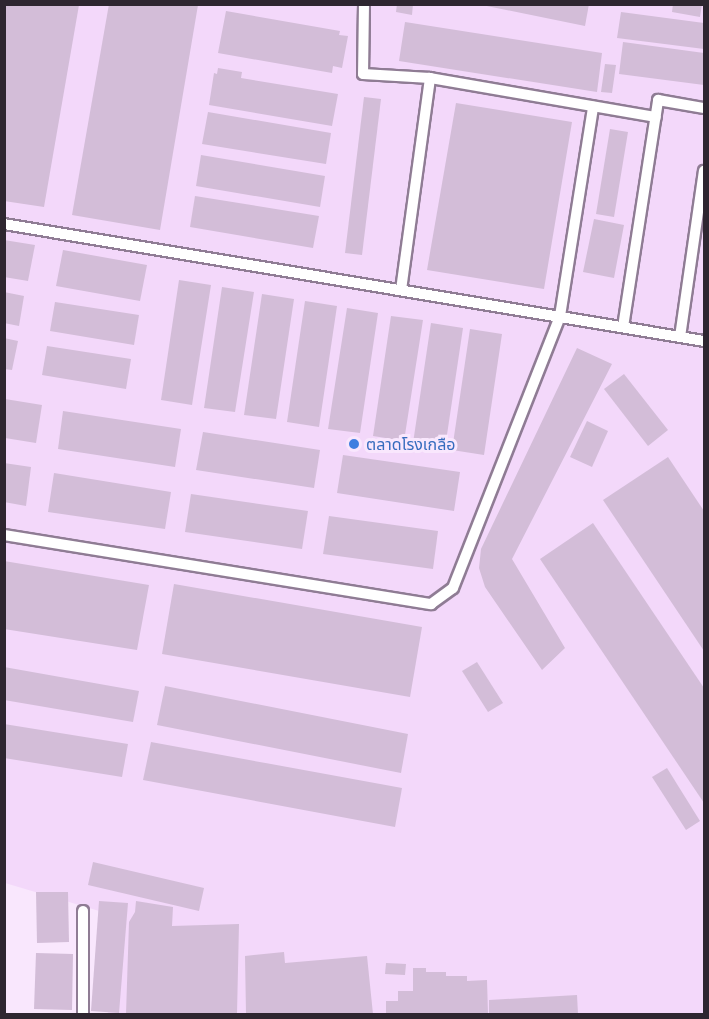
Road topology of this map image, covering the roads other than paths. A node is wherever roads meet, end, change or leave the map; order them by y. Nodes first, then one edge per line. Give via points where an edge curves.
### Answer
1 (364, 4) edge
2 (430, 78) junction
3 (593, 107) junction
4 (705, 108) edge
5 (656, 117) junction
6 (705, 171) edge
7 (4, 224) edge
8 (401, 290) junction
9 (560, 316) junction
10 (623, 327) junction
11 (680, 337) junction
12 (705, 341) edge
13 (4, 535) edge
14 (83, 911) dead end
15 (83, 1014) edge

1 - 2 lane via 363,74
2 - 3 lane
2 - 8 lane
3 - 5 lane
3 - 9 lane
4 - 5 lane via 658,100
5 - 10 lane
6 - 11 lane
7 - 8 lane
8 - 9 lane
9 - 10 lane
9 - 13 lane via 453,588 431,604
10 - 11 lane
11 - 12 lane
14 - 15 lane

